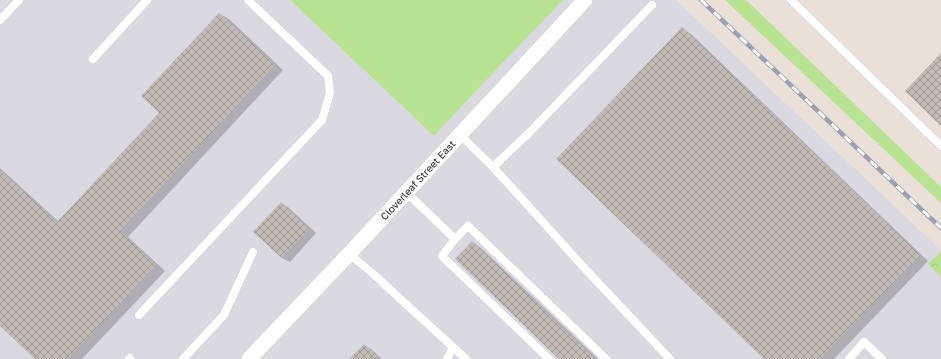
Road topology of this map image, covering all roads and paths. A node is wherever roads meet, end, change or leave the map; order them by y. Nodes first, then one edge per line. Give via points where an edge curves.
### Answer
1 (19, 0) edge
2 (147, 0) edge
3 (248, 0) edge
4 (585, 0) edge
5 (791, 0) edge
6 (652, 5) dead end
7 (0, 20) edge
8 (93, 59) dead end
9 (459, 134) junction
10 (941, 146) edge
11 (493, 167) junction
12 (406, 192) junction
13 (455, 239) junction
14 (253, 252) dead end
15 (349, 254) junction
16 (139, 315) dead end
17 (453, 347) junction
18 (183, 359) edge
19 (249, 359) edge
20 (447, 359) edge
21 (466, 359) edge
22 (549, 359) edge
23 (606, 359) edge
24 (670, 359) edge
25 (849, 359) edge
26 (882, 359) edge

1 - 7 lane
2 - 8 lane
3 - 16 lane via 328,76 330,93 322,120
4 - 9 street, Cloverleaf Street East
5 - 10 lane
6 - 11 lane
9 - 11 lane
9 - 12 street, Cloverleaf Street East
11 - 24 lane
12 - 13 lane
12 - 15 street, Cloverleaf Street East
13 - 22 lane via 442,256
13 - 23 lane via 468,226
14 - 18 lane via 224,315
15 - 17 lane
15 - 19 street, Cloverleaf Street East
17 - 20 lane
17 - 21 lane
25 - 26 lane via 864,342

